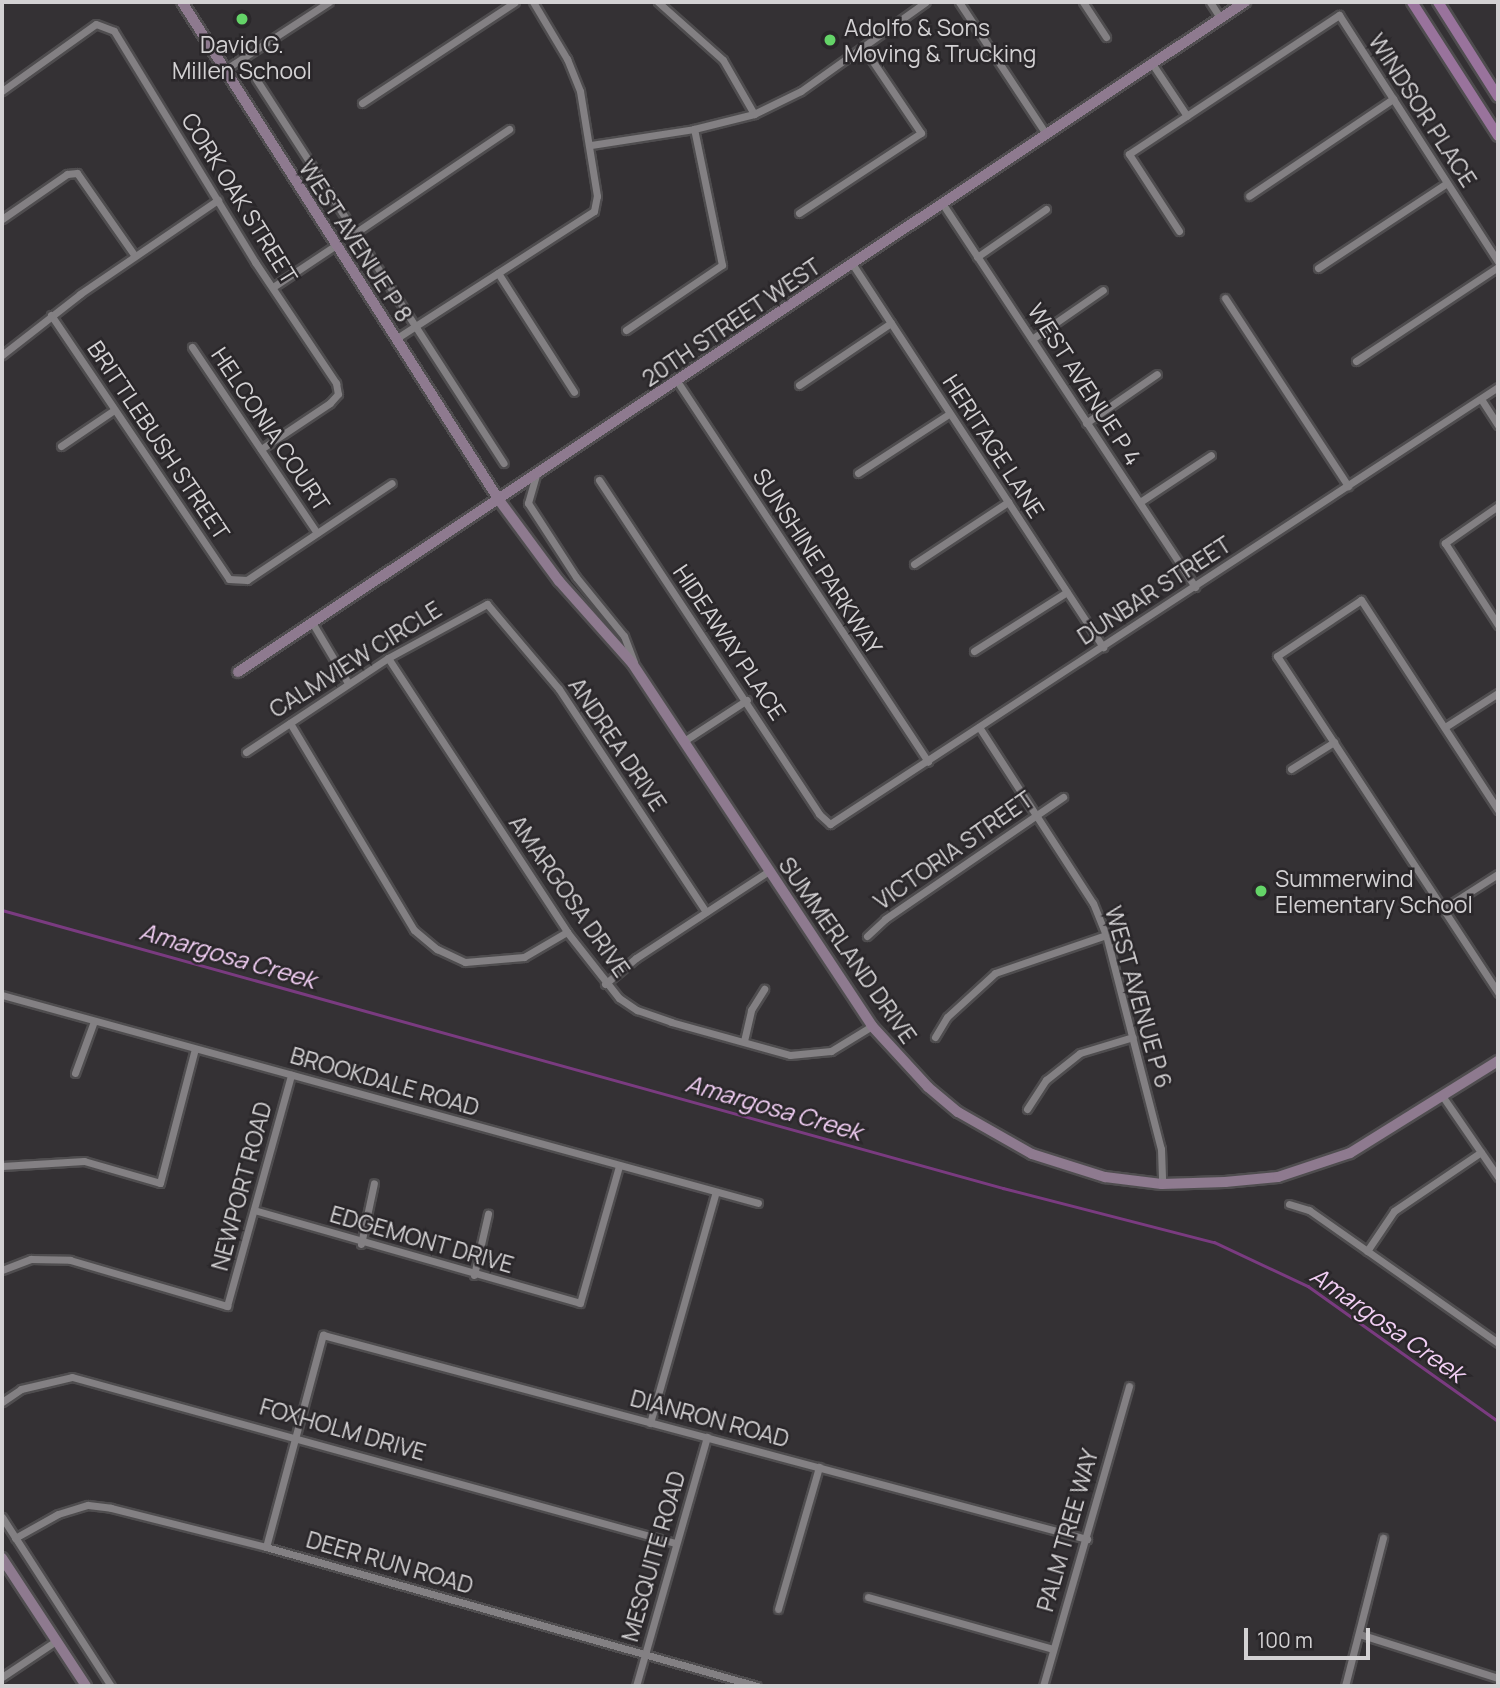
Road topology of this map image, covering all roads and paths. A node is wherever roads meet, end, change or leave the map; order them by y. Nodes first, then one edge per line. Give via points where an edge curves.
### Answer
1 (182, 2) edge
2 (329, 2) edge
3 (515, 2) edge
4 (533, 2) edge
5 (659, 2) edge
6 (926, 2) edge
7 (958, 2) edge
8 (1083, 2) edge
9 (1210, 2) edge
10 (1245, 2) edge
11 (1412, 2) edge
12 (1438, 2) edge
13 (1221, 19) junction
14 (1106, 37) dead end
15 (863, 47) junction
16 (1153, 65) junction
17 (223, 71) junction
18 (256, 79) dead end
19 (2, 91) edge
20 (1498, 97) edge
21 (1393, 99) junction
22 (362, 103) dead end
23 (754, 114) junction
24 (1187, 116) junction
25 (509, 129) dead end
26 (694, 129) junction
27 (1046, 134) junction
28 (1498, 136) edge
29 (591, 145) junction
30 (1447, 183) junction
31 (1249, 196) dead end
32 (218, 200) junction
33 (942, 203) junction
34 (1046, 209) dead end
35 (799, 213) dead end
36 (2, 219) edge
37 (1179, 231) dead end
38 (355, 233) junction
39 (336, 245) junction
40 (135, 256) junction
41 (977, 257) junction
42 (1498, 261) edge
43 (853, 265) junction
44 (1498, 267) edge
45 (1318, 268) dead end
46 (498, 273) junction
47 (273, 287) junction
48 (1103, 290) dead end
49 (1224, 298) dead end
50 (51, 315) junction
51 (891, 323) junction
52 (414, 327) junction
53 (626, 330) dead end
54 (397, 338) junction
55 (1032, 339) junction
56 (192, 347) dead end
57 (2, 355) edge
58 (1356, 361) dead end
59 (1157, 374) dead end
60 (677, 382) junction
61 (799, 385) dead end
62 (1498, 387) edge
63 (574, 392) dead end
64 (1481, 399) junction
65 (114, 410) junction
66 (949, 414) junction
67 (1086, 423) junction
68 (1498, 425) edge
69 (61, 446) dead end
70 (261, 449) junction
71 (1211, 456) dead end
72 (503, 463) dead end
73 (858, 472) dead end
74 (536, 475) junction
75 (598, 480) dead end
76 (391, 483) dead end
77 (1348, 486) junction
78 (499, 500) junction
79 (1008, 502) junction
80 (1140, 502) junction
81 (1498, 506) edge
82 (317, 533) junction
83 (914, 564) dead end
84 (1195, 587) junction
85 (1067, 592) junction
86 (487, 604) joint
87 (313, 624) junction
88 (1498, 625) edge
89 (1103, 647) junction
90 (974, 651) dead end
91 (388, 658) junction
92 (639, 672) junction
93 (237, 673) dead end
94 (348, 683) junction
95 (1498, 693) edge
96 (747, 701) junction
97 (290, 723) junction
98 (978, 727) junction
99 (1445, 727) junction
100 (684, 741) junction
101 (1334, 741) junction
102 (246, 752) dead end
103 (928, 762) junction
104 (1291, 769) dead end
105 (1063, 797) dead end
106 (1498, 810) edge
107 (1036, 816) junction
108 (830, 824) joint
109 (769, 871) junction
110 (1498, 874) edge
111 (1443, 909) junction
112 (706, 912) junction
113 (567, 932) junction
114 (1106, 935) junction
115 (867, 936) dead end
116 (605, 984) junction
117 (764, 989) dead end
118 (1498, 993) edge
119 (2, 995) edge
120 (94, 1021) junction
121 (872, 1026) junction
122 (935, 1037) dead end
123 (1133, 1037) junction
124 (744, 1041) junction
125 (195, 1049) junction
126 (1498, 1061) edge
127 (75, 1073) dead end
128 (291, 1075) junction
129 (1443, 1097) junction
130 (1027, 1109) dead end
131 (1481, 1152) junction
132 (2, 1166) edge
133 (619, 1166) junction
134 (1498, 1177) edge
135 (374, 1183) dead end
136 (1162, 1184) junction
137 (716, 1192) junction
138 (758, 1203) dead end
139 (1289, 1204) dead end
140 (254, 1210) junction
141 (488, 1214) dead end
142 (361, 1244) junction
143 (1367, 1251) junction
144 (2, 1270) edge
145 (474, 1275) junction
146 (1498, 1343) edge
147 (1129, 1386) dead end
148 (2, 1402) edge
149 (650, 1423) junction
150 (295, 1435) junction
151 (707, 1437) junction
152 (819, 1467) junction
153 (2, 1517) edge
154 (16, 1538) junction
155 (1382, 1538) dead end
156 (1087, 1539) junction
157 (675, 1543) junction
158 (266, 1547) junction
159 (2, 1558) edge
160 (868, 1597) dead end
161 (778, 1609) dead end
162 (1359, 1634) junction
163 (56, 1641) junction
164 (1053, 1649) junction
165 (645, 1654) junction
166 (2, 1677) edge
167 (1498, 1678) edge
168 (86, 1686) edge
169 (111, 1686) edge
170 (636, 1686) edge
171 (757, 1686) edge
172 (1043, 1686) edge
173 (1345, 1686) edge

1 - 17 street, WEST AVENUE P 8
2 - 17 street
3 - 22 street
4 - 29 street via 568,59
5 - 23 street via 723,60
6 - 15 street
7 - 27 street
8 - 14 street
9 - 13 street
10 - 13 street, 20TH STREET WEST
11 - 28 main road
12 - 20 main road
13 - 16 street, 20TH STREET WEST
15 - 23 street via 801,91
15 - 35 street via 920,133
16 - 24 street
16 - 27 street, 20TH STREET WEST
17 - 39 street, WEST AVENUE P 8
18 - 38 street, WEST AVENUE P 8
19 - 32 street, CORK OAK STREET via 96,24 106,25 114,31
21 - 24 street, WINDSOR PLACE via 1339,15
21 - 30 street, WINDSOR PLACE
21 - 31 street
23 - 26 street
24 - 37 street via 1129,155
25 - 38 street
26 - 29 street
26 - 53 street via 722,265
27 - 33 street, 20TH STREET WEST
29 - 46 street via 597,196 594,211
30 - 42 street, WINDSOR PLACE
30 - 45 street
32 - 40 street
32 - 47 street, CORK OAK STREET
33 - 41 street, WEST AVENUE P 4
33 - 43 street, 20TH STREET WEST
34 - 41 street
36 - 40 street via 67,174 77,173
38 - 52 street, WEST AVENUE P 8
39 - 47 street
39 - 54 street, WEST AVENUE P 8
40 - 50 street
41 - 55 street, WEST AVENUE P 4
43 - 51 street, HERITAGE LANE
43 - 60 street, 20TH STREET WEST
44 - 58 street
46 - 52 street
46 - 63 street
47 - 70 street, CORK OAK STREET via 336,383 338,394
48 - 55 street
49 - 77 street
50 - 57 street
50 - 65 street, BRITTLEBUSH STREET
51 - 61 street
51 - 66 street, HERITAGE LANE
52 - 54 street
52 - 72 street, WEST AVENUE P 8
54 - 78 street, WEST AVENUE P 8
55 - 67 street, WEST AVENUE P 4
56 - 70 street, HELCONIA COURT
59 - 67 street
60 - 74 street, 20TH STREET WEST
60 - 103 street, SUNSHINE PARKWAY
62 - 64 street, DUNBAR STREET
64 - 68 street
64 - 77 street, DUNBAR STREET
65 - 69 street
65 - 82 street, BRITTLEBUSH STREET via 229,579 238,582
66 - 73 street
66 - 79 street, HERITAGE LANE
67 - 80 street, WEST AVENUE P 4
70 - 82 street, HELCONIA COURT
71 - 80 street
74 - 78 street, 20TH STREET WEST
74 - 92 street via 528,503 576,578 624,636
75 - 96 street, HIDEAWAY PLACE
76 - 82 street
77 - 84 street, DUNBAR STREET
78 - 87 street, 20TH STREET WEST
78 - 92 street, SUMMERLAND DRIVE via 559,581
79 - 83 street
79 - 85 street, HERITAGE LANE
80 - 84 street, WEST AVENUE P 4
81 - 88 street via 1445,542
84 - 89 street, DUNBAR STREET
85 - 89 street, HERITAGE LANE
85 - 90 street
86 - 91 street, CALMVIEW CIRCLE
86 - 112 street, ANDREA DRIVE via 559,689
87 - 93 street, 20TH STREET WEST
87 - 94 street
89 - 98 street, DUNBAR STREET
91 - 94 street, CALMVIEW CIRCLE
91 - 113 street, AMARGOSA DRIVE
92 - 100 street, SUMMERLAND DRIVE
94 - 97 street, CALMVIEW CIRCLE
95 - 99 street
96 - 100 street
96 - 108 street, HIDEAWAY PLACE
97 - 102 street, CALMVIEW CIRCLE
97 - 113 street via 414,930 437,949 465,962 524,957
98 - 103 street, DUNBAR STREET
98 - 107 street, WEST AVENUE P 6
99 - 101 street via 1360,600 1277,656
99 - 106 street
100 - 109 street, SUMMERLAND DRIVE
101 - 104 street
101 - 111 street
103 - 108 street, DUNBAR STREET
105 - 107 street, VICTORIA STREET
107 - 114 street, WEST AVENUE P 6 via 1093,903
107 - 115 street, VICTORIA STREET
109 - 112 street
109 - 121 street, SUMMERLAND DRIVE
110 - 111 street
111 - 118 street
112 - 116 street
113 - 116 street, AMARGOSA DRIVE
114 - 122 street via 995,973 947,1017
114 - 123 street, WEST AVENUE P 6
116 - 124 street, AMARGOSA DRIVE via 637,1010
117 - 124 street via 751,1010
119 - 120 street, BROOKDALE ROAD
120 - 125 street, BROOKDALE ROAD
120 - 127 street
121 - 124 street, AMARGOSA DRIVE via 831,1051 810,1056
121 - 136 street, SUMMERLAND DRIVE via 928,1087 1001,1138 1032,1154 1105,1177
123 - 130 street via 1080,1053 1046,1080
123 - 136 street, WEST AVENUE P 6 via 1161,1149
125 - 128 street, BROOKDALE ROAD
125 - 132 street via 160,1183 84,1161
126 - 129 street, SUMMERLAND DRIVE
128 - 133 street, BROOKDALE ROAD
128 - 140 street, NEWPORT ROAD
129 - 131 street
129 - 136 street, SUMMERLAND DRIVE via 1389,1132 1312,1168 1265,1178
131 - 134 street
131 - 143 street via 1394,1211
133 - 137 street, BROOKDALE ROAD
133 - 145 street, EDGEMONT DRIVE via 580,1303
135 - 142 street
137 - 138 street, BROOKDALE ROAD
137 - 149 street
139 - 143 street via 1309,1210
140 - 142 street, EDGEMONT DRIVE
140 - 144 street, NEWPORT ROAD via 227,1306 70,1260 31,1259
141 - 145 street
142 - 145 street, EDGEMONT DRIVE
143 - 146 street
147 - 156 street, PALM TREE WAY
148 - 150 street, FOXHOLM DRIVE via 21,1389 72,1377
149 - 150 street, DIANRON ROAD via 323,1335
149 - 151 street, DIANRON ROAD
150 - 157 street, FOXHOLM DRIVE
150 - 158 street
151 - 152 street, DIANRON ROAD
151 - 157 street, MESQUITE ROAD
152 - 156 street, DIANRON ROAD
152 - 161 street
153 - 154 street
154 - 158 street, DEER RUN ROAD via 58,1514 88,1505
154 - 169 street
155 - 162 street
156 - 164 street, PALM TREE WAY
157 - 165 street, MESQUITE ROAD
158 - 165 street, DEER RUN ROAD
159 - 163 street
160 - 164 street
162 - 167 street
162 - 173 street
163 - 166 street
163 - 168 street
164 - 172 street, PALM TREE WAY
165 - 170 street, MESQUITE ROAD
165 - 171 street, DEER RUN ROAD

